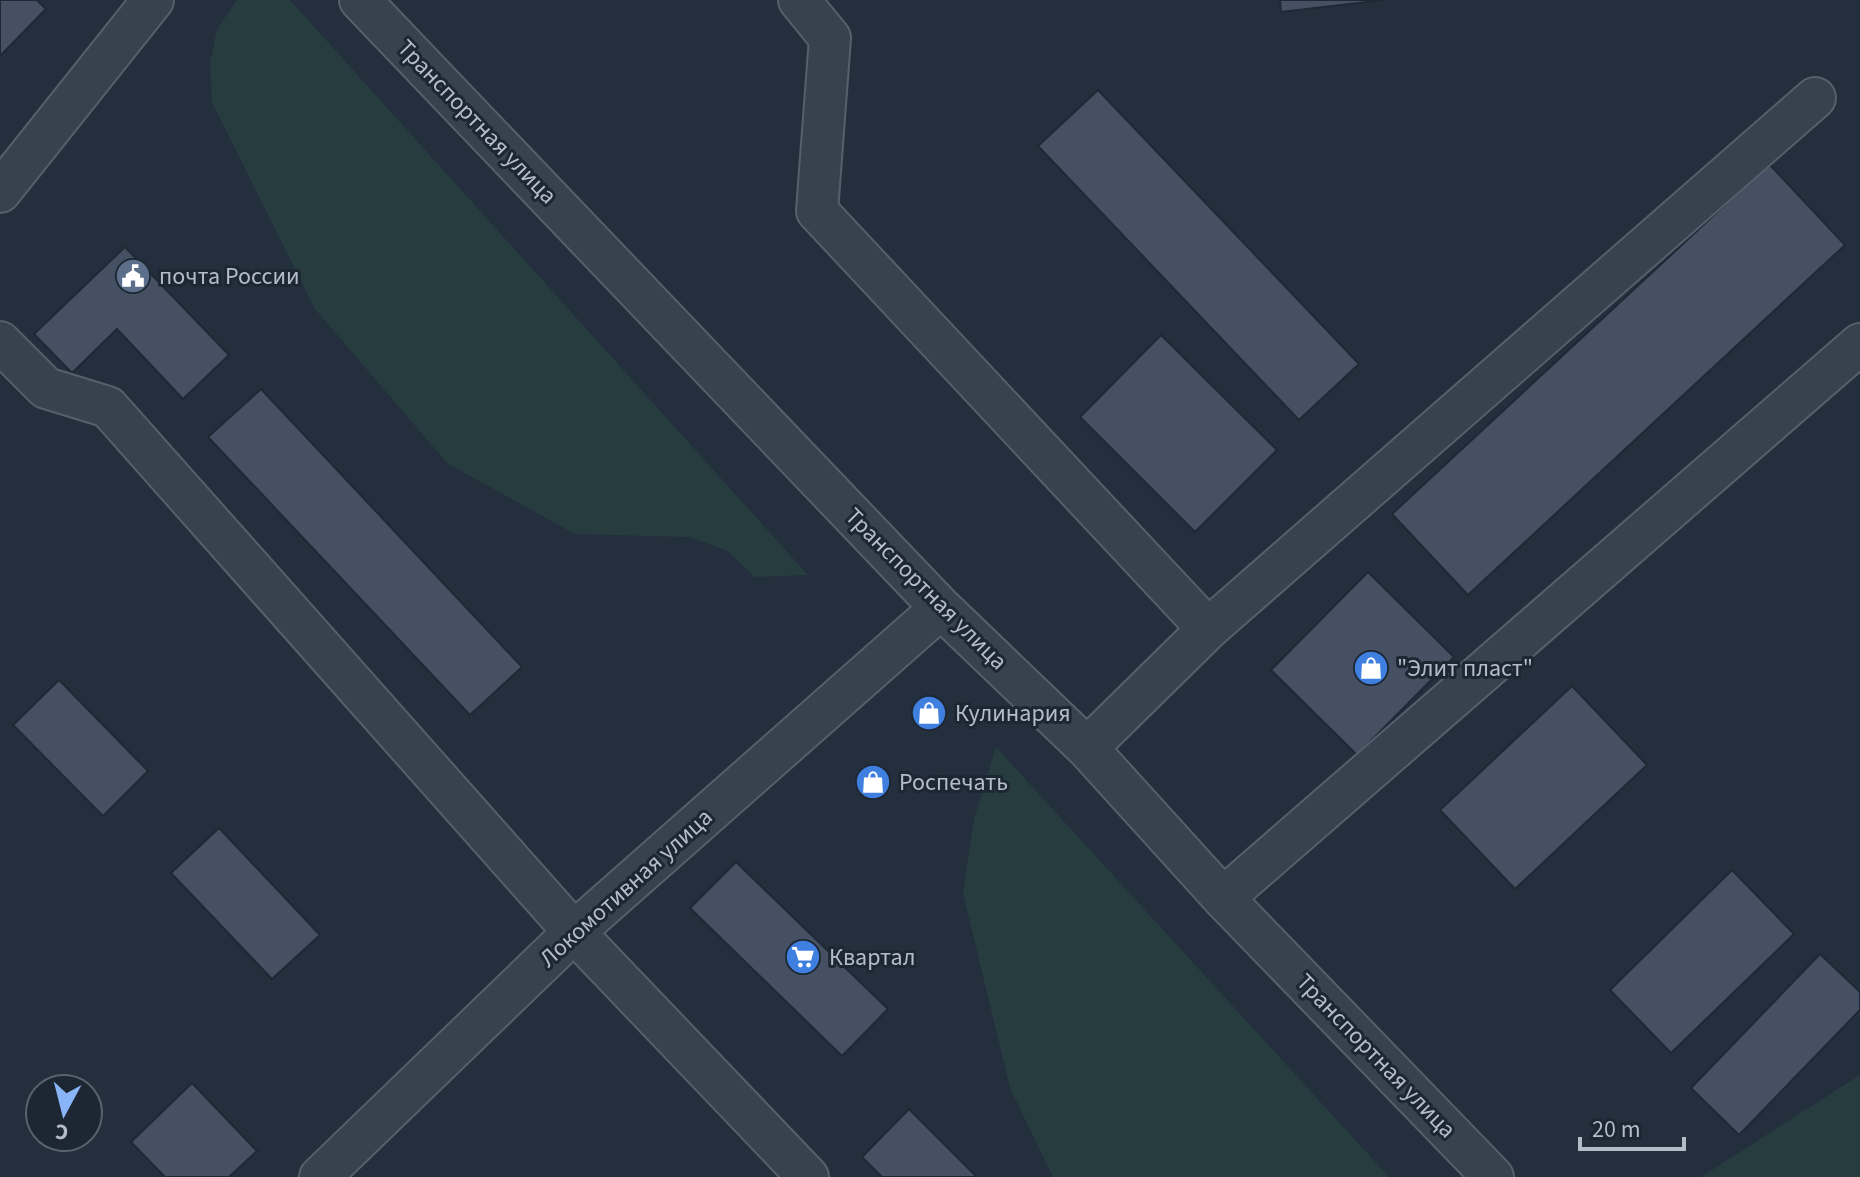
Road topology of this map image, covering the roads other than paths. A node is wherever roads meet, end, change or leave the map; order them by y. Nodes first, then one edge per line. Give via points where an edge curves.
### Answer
1 (153, 0) edge
2 (360, 0) edge
3 (799, 0) edge
4 (1815, 98) dead end
5 (0, 192) edge
6 (0, 342) edge
7 (1860, 344) edge
8 (941, 608) junction
9 (1208, 629) junction
10 (1087, 748) junction
11 (1223, 898) junction
12 (574, 932) junction
13 (320, 1177) edge
14 (808, 1177) edge
15 (1493, 1177) edge

1 - 5 street
2 - 8 street, Транспортная улица
3 - 9 street via 830,38 817,211
4 - 9 street
6 - 12 street via 46,388 108,407
7 - 11 street
8 - 10 street, Транспортная улица
8 - 12 street, Локомотивная улица
9 - 10 street
10 - 11 street, Транспортная улица
11 - 15 street, Транспортная улица
12 - 13 street, Локомотивная улица
12 - 14 street

